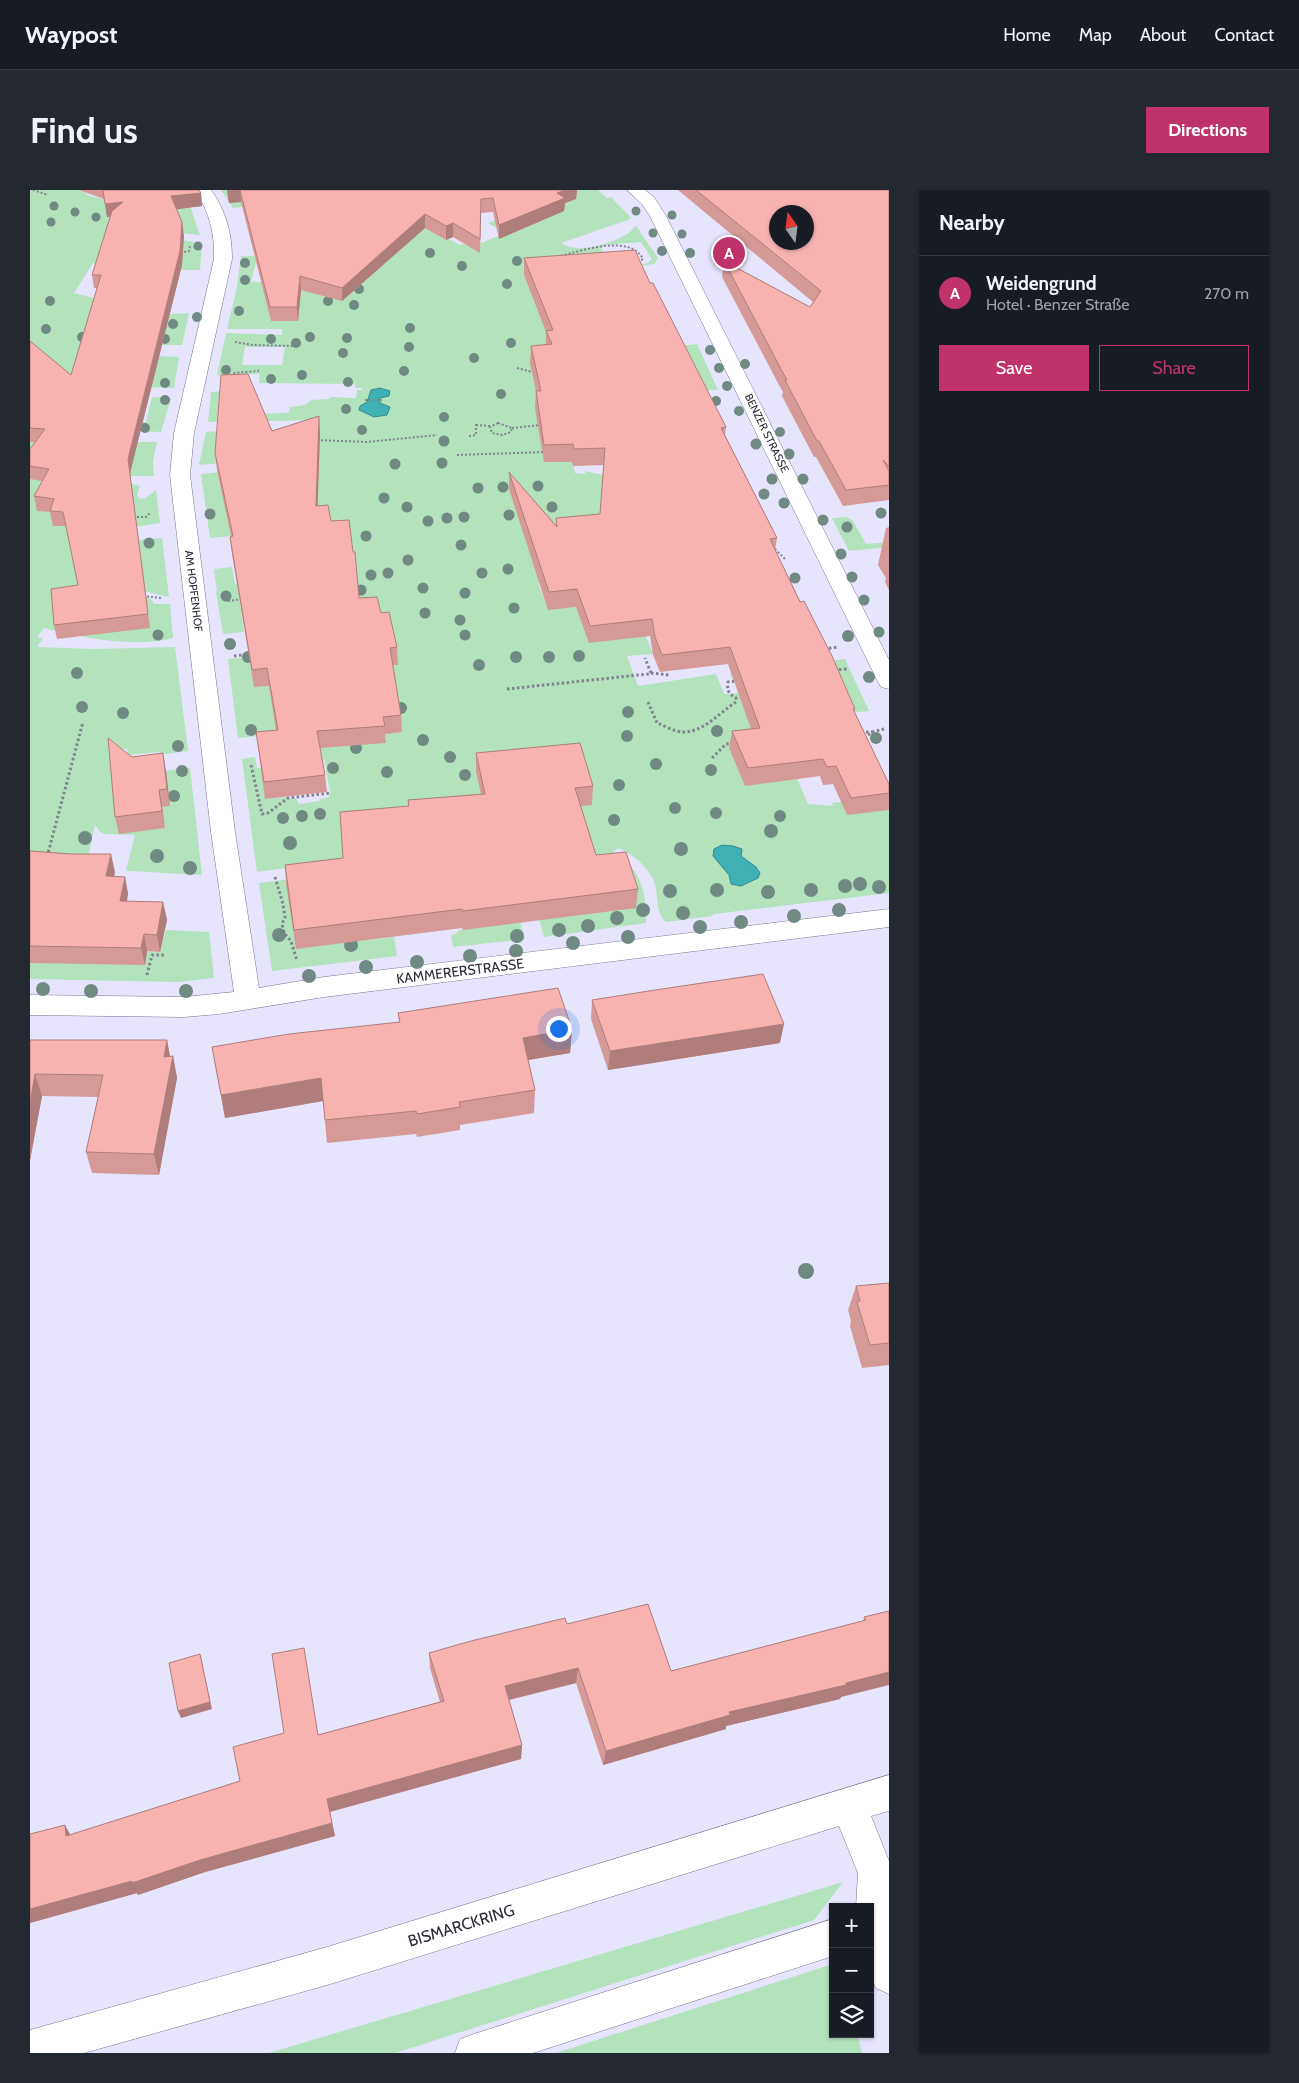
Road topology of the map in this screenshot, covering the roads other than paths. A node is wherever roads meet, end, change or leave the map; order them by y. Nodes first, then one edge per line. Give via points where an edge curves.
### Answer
1 (202, 190) edge
2 (635, 190) edge
3 (889, 682) edge
4 (889, 918) edge
5 (248, 998) junction
6 (30, 1005) edge
7 (889, 1793) edge
8 (848, 1805) junction
9 (874, 1903) edge
10 (874, 1930) edge
11 (829, 1938) edge
12 (889, 1975) edge
13 (30, 2049) edge
14 (474, 2053) edge

1 - 5 street, AM HOPFENHOF via 218,220 223,259 184,433 180,475 223,832
2 - 3 street, BENZER STRASSE via 658,216
4 - 5 street, KAMMERERSTRASSE
5 - 6 street, KAMMERERSTRASSE via 184,1006
7 - 8 street, BISMARCKRING
8 - 9 street via 876,1872
8 - 13 street, BISMARCKRING via 327,1966
10 - 12 street
11 - 14 street

